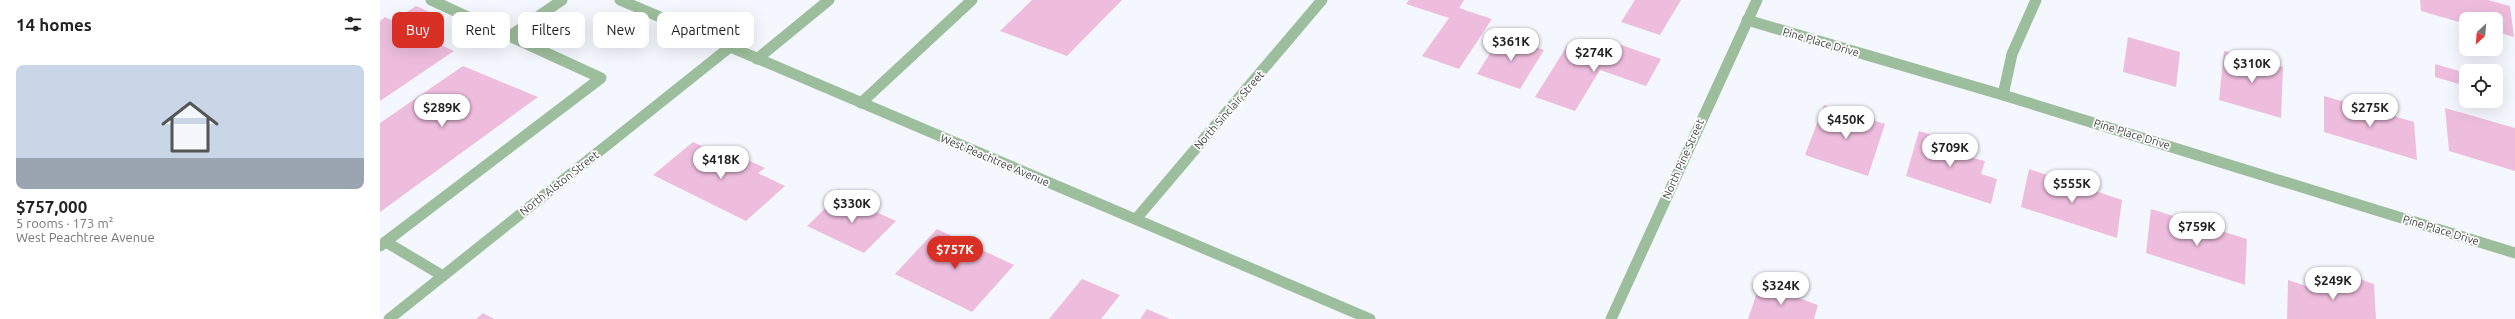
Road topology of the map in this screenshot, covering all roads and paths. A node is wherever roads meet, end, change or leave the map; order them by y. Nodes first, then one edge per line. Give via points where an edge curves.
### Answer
1 (431, 0) edge
2 (562, 0) edge
3 (620, 0) edge
4 (829, 0) edge
5 (972, 0) edge
6 (1322, 0) edge
7 (1756, 0) edge
8 (2036, 0) edge
9 (457, 12) edge
10 (657, 16) edge
11 (1747, 20) junction
12 (510, 36) joint
13 (729, 48) edge
14 (732, 48) edge
15 (757, 59) junction
16 (2003, 94) junction
17 (861, 103) junction
18 (1136, 219) junction
19 (383, 244) edge
20 (2515, 253) edge
21 (443, 276) junction
22 (389, 319) edge
23 (1370, 319) edge
24 (1612, 319) edge

1 - 9 street
2 - 12 street
3 - 10 street, West Peachtree Avenue
4 - 15 street
5 - 17 street
6 - 18 street, North Sinclair Street
7 - 11 street, North Pine Street
8 - 16 street via 2012,54
11 - 16 street, Pine Place Drive
11 - 24 street, North Pine Street
12 - 19 street via 601,78
13 - 21 street, North Alston Street
14 - 15 street, West Peachtree Avenue
15 - 17 street, West Peachtree Avenue
16 - 20 street, Pine Place Drive
17 - 18 street, West Peachtree Avenue
18 - 23 street, West Peachtree Avenue
19 - 21 street
21 - 22 street, North Alston Street

